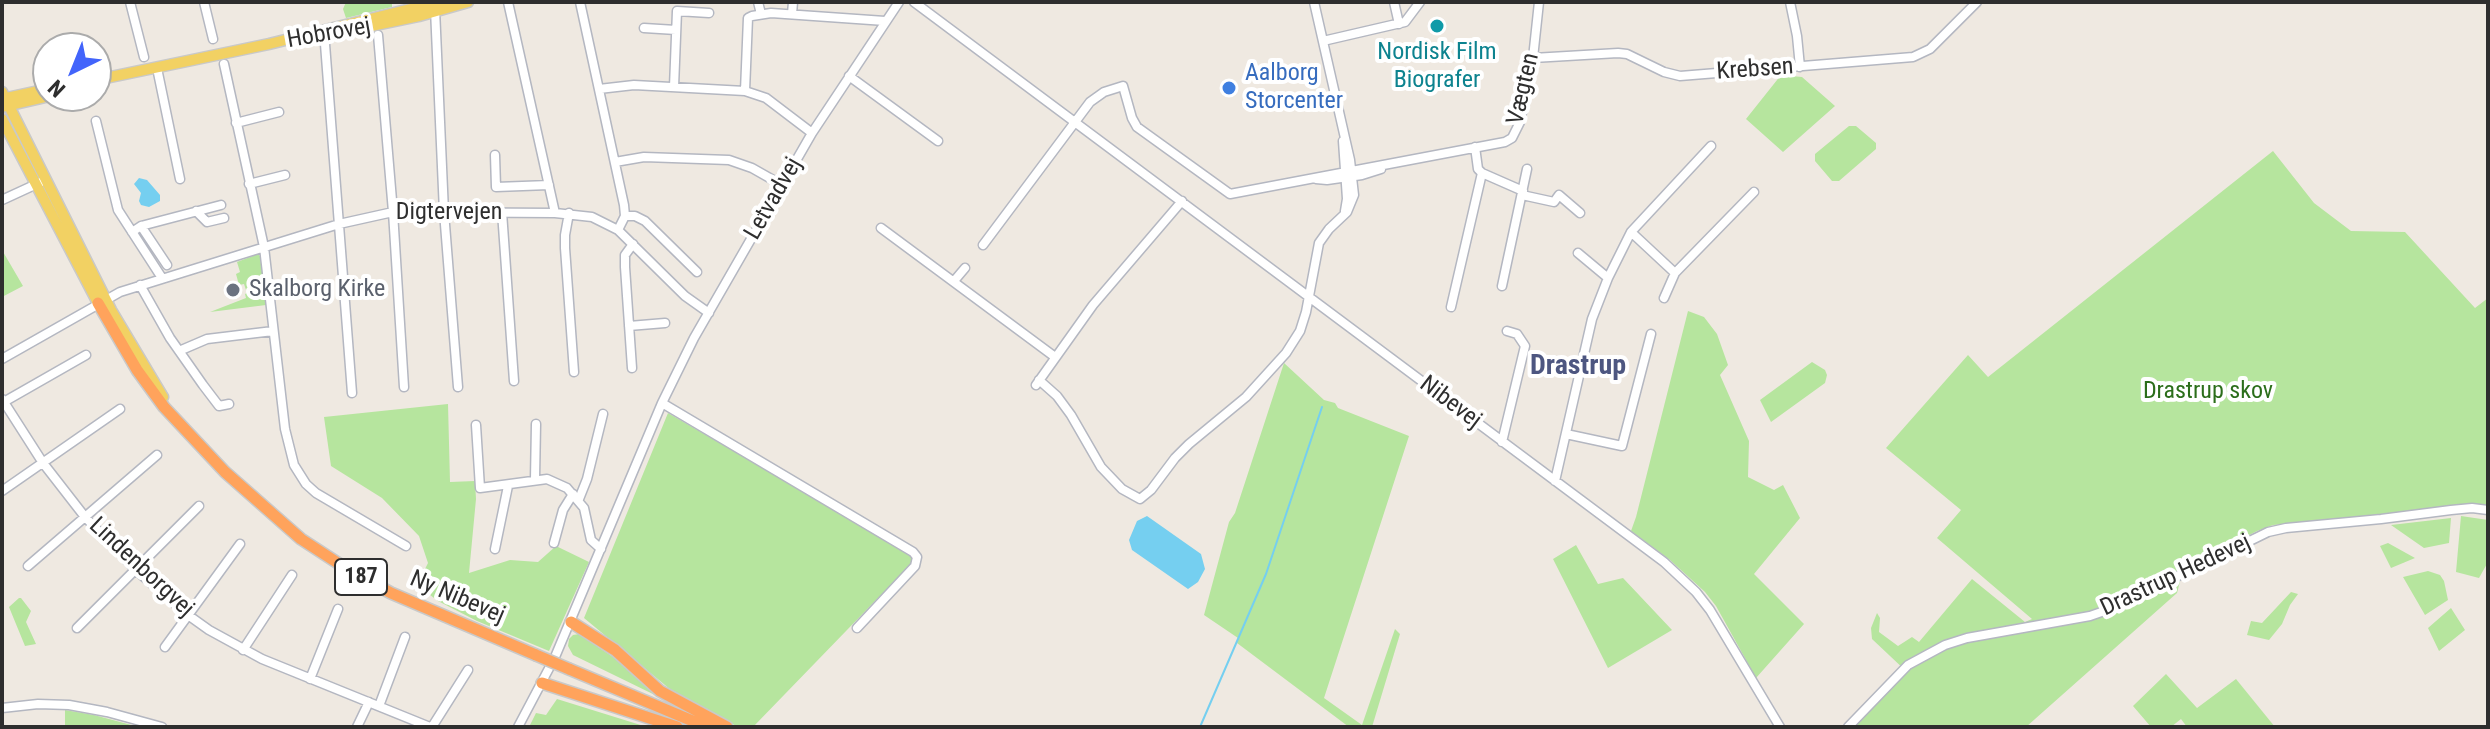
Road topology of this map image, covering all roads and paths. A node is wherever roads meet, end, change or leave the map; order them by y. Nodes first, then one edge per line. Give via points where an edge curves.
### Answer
1 (130, 2) edge
2 (204, 2) edge
3 (468, 2) edge
4 (508, 2) edge
5 (580, 2) edge
6 (758, 2) edge
7 (793, 2) edge
8 (899, 2) edge
9 (914, 2) edge
10 (1314, 2) edge
11 (1394, 2) edge
12 (1420, 2) edge
13 (1539, 2) edge
14 (1790, 2) edge
15 (1979, 2) edge
16 (436, 4) edge
17 (709, 13) dead end
18 (761, 14) junction
19 (792, 14) junction
20 (885, 21) junction
21 (1399, 24) junction
22 (644, 28) dead end
23 (676, 30) junction
24 (378, 35) dead end
25 (213, 39) dead end
26 (1323, 41) junction
27 (325, 44) dead end
28 (144, 57) dead end
29 (1533, 58) junction
30 (224, 64) dead end
31 (1800, 67) junction
32 (157, 68) junction
33 (849, 76) junction
34 (112, 79) edge
35 (674, 87) junction
36 (599, 89) junction
37 (745, 91) junction
38 (32, 96) edge
39 (4, 102) edge
40 (279, 112) dead end
41 (2, 119) edge
42 (96, 121) dead end
43 (1075, 121) junction
44 (236, 123) junction
45 (812, 133) junction
46 (938, 141) dead end
47 (1711, 146) dead end
48 (1475, 147) junction
49 (495, 155) dead end
50 (615, 162) junction
51 (1527, 169) dead end
52 (1482, 173) junction
53 (1349, 174) junction
54 (285, 175) dead end
55 (180, 179) dead end
56 (41, 182) junction
57 (249, 184) junction
58 (549, 185) junction
59 (782, 185) junction
60 (1754, 192) dead end
61 (1522, 193) junction
62 (2, 200) edge
63 (1182, 201) junction
64 (221, 205) dead end
65 (196, 211) junction
66 (393, 212) junction
67 (444, 212) junction
68 (502, 212) junction
69 (555, 213) junction
70 (569, 213) junction
71 (1580, 213) dead end
72 (625, 216) junction
73 (224, 218) dead end
74 (339, 224) junction
75 (141, 226) junction
76 (881, 228) dead end
77 (618, 230) junction
78 (132, 232) junction
79 (1631, 232) junction
80 (633, 244) junction
81 (983, 245) dead end
82 (264, 247) junction
83 (1578, 253) dead end
84 (167, 265) dead end
85 (965, 268) dead end
86 (697, 272) dead end
87 (1675, 273) junction
88 (162, 278) junction
89 (1608, 278) junction
90 (954, 281) junction
91 (140, 285) junction
92 (1502, 286) dead end
93 (1309, 297) junction
94 (1664, 298) dead end
95 (102, 301) junction
96 (1451, 307) dead end
97 (709, 313) junction
98 (665, 323) dead end
99 (629, 326) junction
100 (273, 331) junction
101 (1507, 331) dead end
102 (1651, 334) dead end
103 (179, 351) junction
104 (86, 355) dead end
105 (1055, 357) junction
106 (2, 359) edge
107 (632, 368) dead end
108 (574, 372) dead end
109 (514, 381) dead end
110 (404, 387) dead end
111 (458, 387) dead end
112 (352, 393) dead end
113 (163, 397) joint
114 (3, 402) edge
115 (662, 403) junction
116 (229, 404) dead end
117 (120, 409) dead end
118 (603, 414) dead end
119 (536, 424) dead end
120 (476, 425) dead end
121 (184, 429) junction
122 (1566, 434) junction
123 (1502, 442) junction
124 (157, 455) dead end
125 (43, 463) junction
126 (535, 479) junction
127 (1555, 481) junction
128 (508, 486) junction
129 (2, 491) edge
130 (576, 496) junction
131 (199, 506) dead end
132 (2488, 510) edge
133 (85, 517) junction
134 (554, 543) dead end
135 (240, 544) dead end
136 (406, 546) dead end
137 (495, 549) dead end
138 (601, 549) junction
139 (28, 566) dead end
140 (136, 570) junction
141 (292, 575) dead end
142 (338, 609) dead end
143 (188, 615) junction
144 (571, 622) junction
145 (77, 628) dead end
146 (857, 628) dead end
147 (405, 637) dead end
148 (165, 647) dead end
149 (243, 650) junction
150 (468, 670) dead end
151 (310, 679) junction
152 (542, 683) junction
153 (369, 702) junction
154 (379, 706) junction
155 (2, 708) edge
156 (162, 727) edge
157 (357, 727) edge
158 (431, 727) edge
159 (518, 727) edge
160 (677, 727) edge
161 (707, 727) edge
162 (727, 727) edge
163 (1780, 727) edge
164 (1848, 727) edge

1 - 28 street
2 - 25 street
3 - 16 main road, Hobrovej
4 - 58 street
5 - 36 street
6 - 18 street
7 - 19 street
8 - 20 street, Letvadvej
9 - 43 street, Nibevej
10 - 26 street
11 - 21 street
12 - 21 street
13 - 29 street, Vægten
14 - 31 street
15 - 31 street, Krebsen via 1922,55
16 - 32 main road, Hobrovej via 337,34
16 - 67 street
17 - 23 street via 677,11
18 - 19 street
18 - 37 street via 748,18
19 - 20 street
20 - 33 street, Letvadvej
21 - 26 street
22 - 23 street
23 - 35 street
24 - 66 street
26 - 53 street
27 - 74 street
29 - 31 street, Krebsen via 1627,54 1680,76
29 - 48 street, Vægten via 1517,131 1505,142
30 - 44 street
32 - 34 main road, Hobrovej
32 - 55 street
33 - 45 street, Letvadvej
33 - 46 street
35 - 36 street
35 - 37 street
36 - 50 street
37 - 45 street via 766,98
38 - 39 main road
39 - 56 main road, Ny Nibevej / 187
40 - 44 street
41 - 56 main road, Ny Nibevej / 187
42 - 78 street via 118,210
43 - 53 street, Vægten via 1090,102 1123,86 1137,127 1224,191 1235,194
43 - 63 street, Nibevej
43 - 81 street
44 - 57 street
45 - 59 street, Letvadvej
47 - 79 street
48 - 52 street
48 - 53 street, Vægten
49 - 58 street via 496,187
50 - 59 street via 644,157 729,160
50 - 72 street
51 - 61 street
52 - 61 street
52 - 96 street
53 - 93 street via 1353,201 1319,243
54 - 57 street
56 - 62 street
56 - 95 main road, Ny Nibevej / 187
57 - 82 street
58 - 69 street
59 - 97 street, Letvadvej
60 - 87 street
61 - 71 street via 1554,202 1559,195
61 - 92 street
63 - 93 street, Nibevej
63 - 105 street
64 - 65 street
65 - 73 street via 207,222
65 - 75 street
66 - 67 street, Digtervejen
66 - 74 street, Digtervejen
66 - 110 street
67 - 68 street, Digtervejen
67 - 111 street
68 - 69 street, Digtervejen
68 - 109 street
69 - 70 street, Digtervejen
70 - 77 street, Digtervejen
70 - 108 street via 565,248
72 - 77 street
72 - 86 street via 645,221
74 - 82 street, Digtervejen
74 - 112 street
75 - 78 street
75 - 84 street
76 - 90 street
77 - 80 street, Digtervejen
78 - 88 street
79 - 87 street
79 - 89 street
80 - 97 street, Digtervejen
80 - 99 street via 625,255
82 - 88 street, Digtervejen
82 - 100 street
83 - 89 street
85 - 90 street
87 - 94 street
88 - 91 street, Digtervejen
89 - 122 street via 1592,319
90 - 105 street
91 - 95 street, Digtervejen
91 - 103 street
93 - 105 street via 1300,331 1273,369 1189,444 1140,499 1101,467 1057,396 1038,382
93 - 123 street, Nibevej
95 - 106 street
95 - 113 main road, Ny Nibevej / 187
95 - 121 highway, Ny Nibevej / 187 via 145,381
97 - 115 street, Letvadvej
98 - 99 street
99 - 107 street
100 - 103 street via 207,339
100 - 136 street via 289,454 299,474 316,493
101 - 123 street via 1517,334 1525,346
102 - 122 street via 1622,446
103 - 116 street via 219,406
104 - 114 street
113 - 121 highway, Ny Nibevej / 187
114 - 125 street, Lindenborgvej
115 - 138 street, Letvadvej
115 - 146 street via 913,552 915,566
117 - 125 street
118 - 130 street via 587,479
119 - 126 street
120 - 128 street via 480,488
121 - 161 highway, Ny Nibevej / 187, bridge via 244,491 301,539 391,593
122 - 127 street
123 - 127 street, Nibevej
124 - 133 street
125 - 129 street
125 - 133 street, Lindenborgvej
126 - 128 street
126 - 130 street via 547,479
127 - 163 street, Nibevej via 1696,592
128 - 137 street
130 - 134 street via 563,510
130 - 138 street via 591,540
131 - 140 street
132 - 164 street, Drastrup Hedevej via 2268,532 2113,608 1945,645 1908,665
133 - 139 street
133 - 140 street, Lindenborgvej
135 - 143 street
138 - 144 street, Letvadvej
140 - 143 street, Lindenborgvej
140 - 145 street
141 - 149 street
142 - 151 street
143 - 148 street
143 - 149 street, Lindenborgvej
144 - 152 street, Letvadvej
144 - 162 highway via 615,650 660,691
147 - 154 street
149 - 151 street, Lindenborgvej
150 - 158 street
151 - 153 street, Lindenborgvej
152 - 159 street, Letvadvej
152 - 160 highway
153 - 154 street, Lindenborgvej
153 - 157 street
154 - 158 street, Lindenborgvej
155 - 156 street via 69,705

